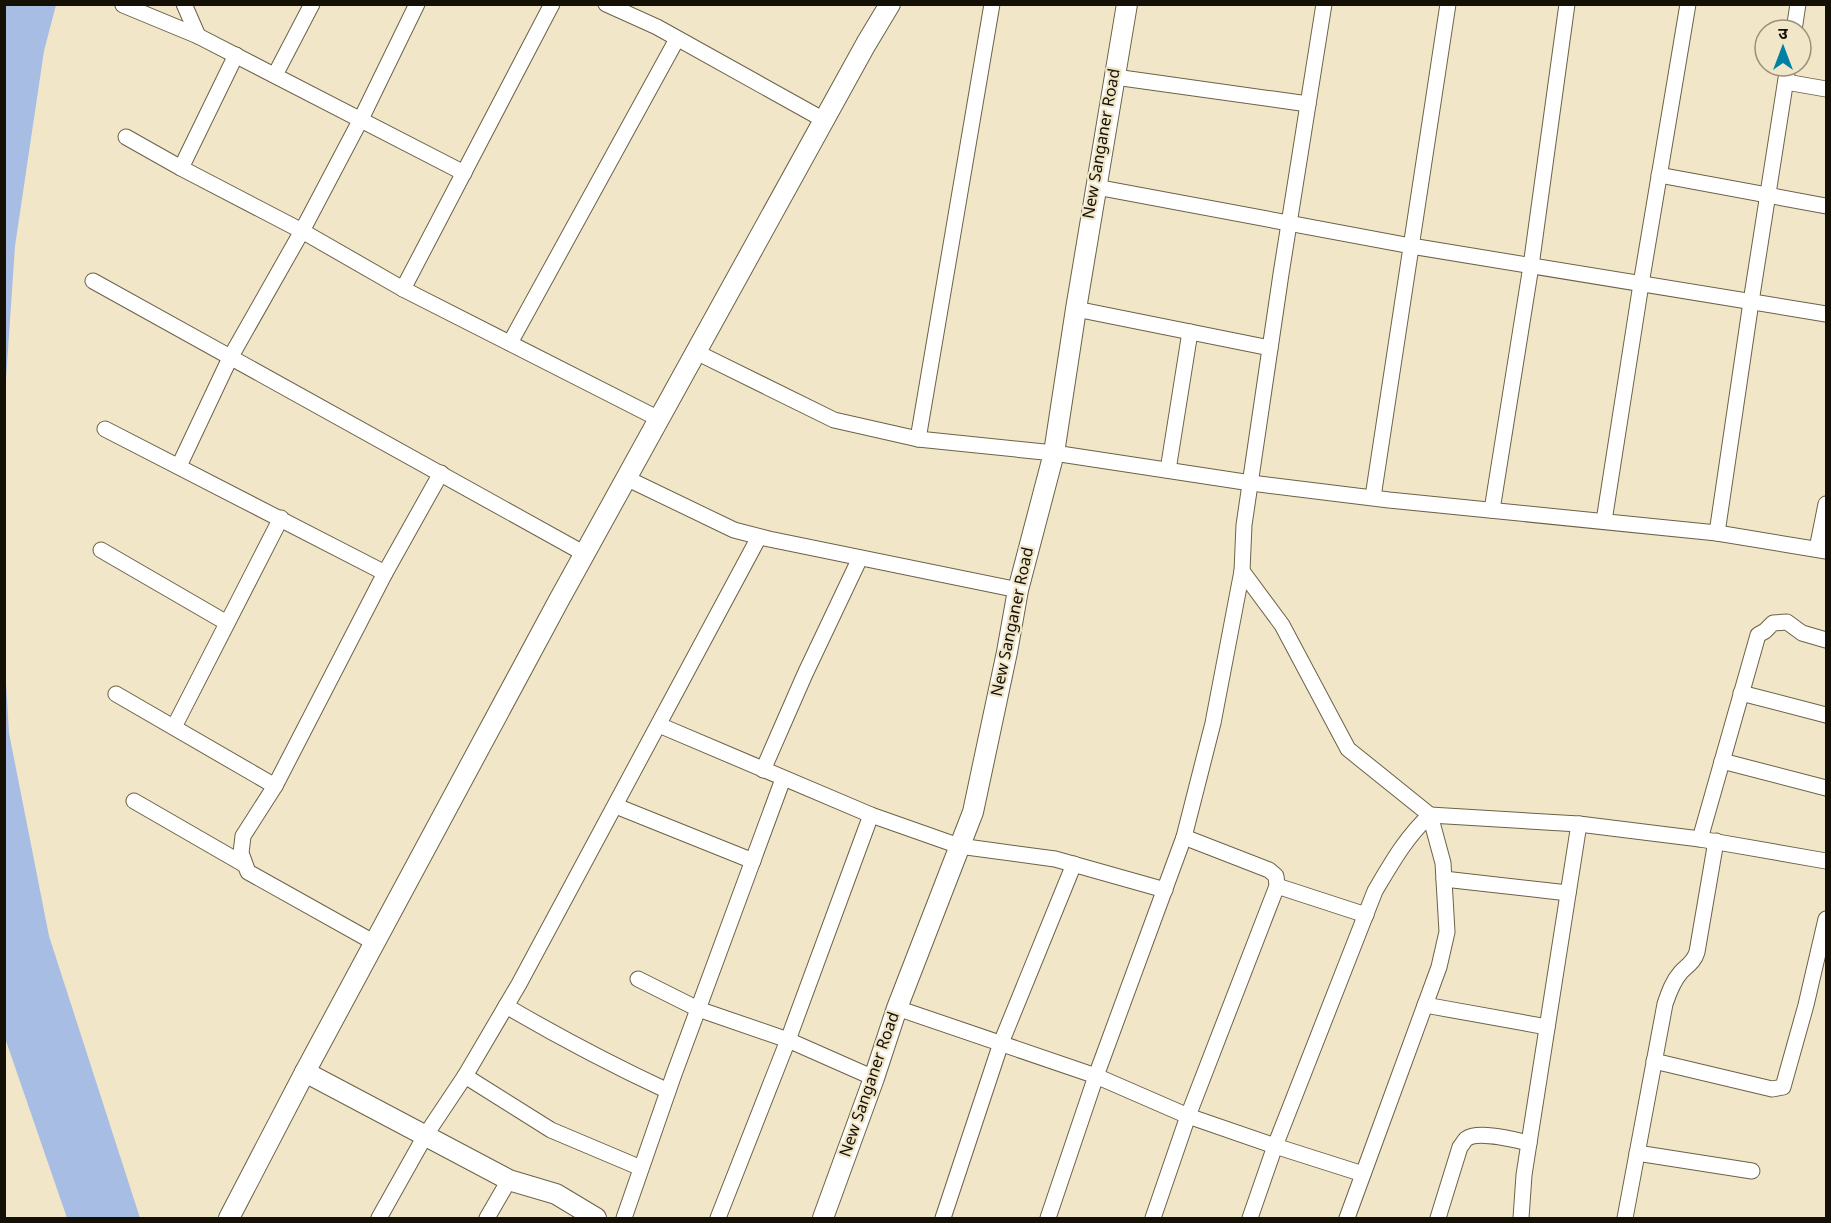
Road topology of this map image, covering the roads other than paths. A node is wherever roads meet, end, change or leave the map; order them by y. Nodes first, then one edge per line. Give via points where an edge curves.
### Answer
1 (184, 4) edge
2 (312, 4) edge
3 (417, 4) edge
4 (552, 4) edge
5 (606, 4) edge
6 (890, 4) edge
7 (992, 4) edge
8 (1126, 4) edge
9 (1324, 4) edge
10 (1448, 4) edge
11 (1567, 4) edge
12 (1688, 4) edge
13 (123, 5) edge
14 (198, 36) junction
15 (677, 39) junction
16 (236, 55) junction
17 (275, 75) junction
18 (1115, 77) junction
19 (1786, 78) edge
20 (1786, 82) junction
21 (1827, 89) edge
22 (1308, 104) junction
23 (361, 120) junction
24 (824, 120) junction
25 (126, 136) dead end
26 (181, 168) junction
27 (464, 173) junction
28 (1659, 175) junction
29 (1096, 187) junction
30 (1767, 196) junction
31 (1827, 206) edge
32 (1289, 223) junction
33 (303, 231) junction
34 (1411, 246) junction
35 (1531, 266) junction
36 (93, 281) dead end
37 (1641, 284) junction
38 (403, 290) junction
39 (1751, 302) junction
40 (1076, 309) junction
41 (1827, 314) edge
42 (1190, 332) junction
43 (510, 343) junction
44 (1270, 348) junction
45 (696, 352) junction
46 (231, 358) junction
47 (659, 419) junction
48 (105, 429) dead end
49 (918, 439) junction
50 (1054, 453) junction
51 (179, 466) junction
52 (1168, 470) junction
53 (441, 473) junction
54 (626, 478) junction
55 (1251, 483) junction
56 (1373, 497) junction
57 (1827, 504) edge
58 (1492, 510) junction
59 (280, 518) junction
60 (1604, 521) junction
61 (1717, 533) junction
62 (759, 537) junction
63 (101, 550) dead end
64 (1822, 550) edge
65 (585, 554) junction
66 (860, 558) junction
67 (1242, 571) junction
68 (385, 573) junction
69 (1018, 590) junction
70 (226, 623) junction
71 (1827, 640) edge
72 (1742, 693) junction
73 (116, 694) dead end
74 (1827, 714) edge
75 (659, 725) junction
76 (174, 727) junction
77 (1722, 761) junction
78 (763, 770) junction
79 (783, 779) junction
80 (275, 786) junction
81 (1827, 788) edge
82 (134, 801) dead end
83 (616, 806) junction
84 (871, 815) junction
85 (1430, 816) junction
86 (1579, 824) junction
87 (1184, 837) junction
88 (1700, 839) junction
89 (1716, 841) junction
90 (959, 846) junction
91 (753, 861) junction
92 (1827, 861) edge
93 (1074, 864) junction
94 (245, 865) junction
95 (1444, 879) junction
96 (1277, 886) junction
97 (1165, 890) junction
98 (1568, 893) junction
99 (1366, 915) junction
100 (1827, 919) edge
101 (375, 943) junction
102 (638, 979) dead end
103 (1425, 1005) junction
104 (506, 1006) junction
105 (897, 1008) junction
106 (698, 1009) junction
107 (1547, 1027) junction
108 (788, 1040) junction
109 (1001, 1043) junction
110 (1654, 1061) junction
111 (305, 1071) junction
112 (465, 1076) junction
113 (1096, 1076) junction
114 (874, 1078) junction
115 (668, 1091) junction
116 (1188, 1116) junction
117 (425, 1136) junction
118 (1529, 1143) junction
119 (1275, 1146) junction
120 (1637, 1153) junction
121 (641, 1168) junction
122 (1752, 1170) dead end
123 (1363, 1174) junction
124 (509, 1180) junction
125 (229, 1218) edge
126 (379, 1218) edge
127 (487, 1218) edge
128 (596, 1218) edge
129 (624, 1218) edge
130 (718, 1218) edge
131 (823, 1218) edge
132 (943, 1218) edge
133 (1048, 1218) edge
134 (1153, 1218) edge
135 (1250, 1218) edge
136 (1347, 1218) edge
137 (1437, 1218) edge
138 (1521, 1218) edge
139 (1625, 1218) edge

1 - 14 street
2 - 17 street
3 - 23 street
4 - 27 street
5 - 15 street
6 - 24 street
7 - 49 street
8 - 18 street, New Sanganer Road
9 - 22 street
10 - 34 street
11 - 35 street
12 - 28 street
13 - 14 street
14 - 16 street
15 - 24 street
15 - 43 street
16 - 17 street
16 - 26 street
17 - 23 street
18 - 22 street
18 - 29 street, New Sanganer Road
19 - 20 street
20 - 21 street
20 - 30 street
22 - 32 street
23 - 27 street
23 - 33 street
24 - 45 street
25 - 26 street
26 - 33 street
27 - 38 street
28 - 30 street
28 - 37 street
29 - 32 street
29 - 40 street, New Sanganer Road
30 - 31 street
30 - 39 street
32 - 34 street
32 - 44 street
33 - 38 street
33 - 46 street
34 - 35 street
34 - 56 street
35 - 37 street
35 - 58 street
36 - 46 street
37 - 39 street
37 - 60 street
38 - 43 street
39 - 41 street
39 - 61 street
40 - 42 street
40 - 50 street, New Sanganer Road
42 - 44 street
42 - 52 street
43 - 47 street
44 - 55 street
45 - 47 street
45 - 49 street via 834,420
46 - 51 street
46 - 53 street
47 - 54 street
48 - 51 street
49 - 50 street
50 - 52 street
50 - 69 street, New Sanganer Road
51 - 59 street
52 - 55 street
53 - 65 street
53 - 68 street
54 - 62 street via 734,530
54 - 65 street
55 - 56 street
55 - 67 street
56 - 58 street
57 - 64 street
58 - 60 street
59 - 68 street
59 - 70 street
60 - 61 street
61 - 64 street
62 - 66 street
62 - 75 street
63 - 70 street
65 - 101 street
66 - 69 street
66 - 78 street
67 - 85 street via 1282,625 1348,749
67 - 87 street via 1213,723
68 - 80 street
69 - 90 street, New Sanganer Road via 973,812
70 - 76 street
71 - 72 street via 1802,633 1787,622 1773,623 1758,635
72 - 74 street
72 - 77 street
73 - 76 street
75 - 78 street
75 - 83 street
76 - 80 street
77 - 81 street
77 - 88 street
78 - 79 street
79 - 84 street
79 - 91 street
80 - 94 street via 243,836 241,853
82 - 94 street
83 - 91 street
83 - 104 street
84 - 90 street
84 - 108 street
85 - 86 street
85 - 95 street
85 - 99 street via 1397,853
86 - 88 street
86 - 98 street
87 - 96 street via 1269,870 1276,876
87 - 97 street
88 - 89 street
89 - 92 street
89 - 110 street via 1697,952 1672,984
90 - 93 street
90 - 105 street, New Sanganer Road
91 - 106 street
93 - 97 street
93 - 109 street
94 - 101 street via 248,872
95 - 98 street
95 - 103 street via 1446,932
96 - 99 street
96 - 116 street
97 - 113 street
98 - 107 street
99 - 119 street
100 - 110 street via 1783,1087 1772,1089
101 - 111 street
102 - 106 street
103 - 107 street
103 - 123 street
104 - 112 street
104 - 115 street
105 - 109 street
105 - 114 street, New Sanganer Road
106 - 108 street
106 - 115 street
107 - 118 street
108 - 114 street
108 - 130 street
109 - 113 street
109 - 132 street
110 - 120 street
111 - 117 street
111 - 125 street
112 - 117 street
112 - 121 street via 551,1130
113 - 116 street
113 - 133 street
114 - 131 street, New Sanganer Road
115 - 121 street
116 - 119 street
116 - 134 street
117 - 124 street
117 - 126 street
118 - 137 street via 1499,1137 1464,1140
118 - 138 street
119 - 123 street
119 - 135 street
120 - 122 street
120 - 139 street
121 - 129 street
123 - 136 street
124 - 127 street
124 - 128 street via 555,1194

